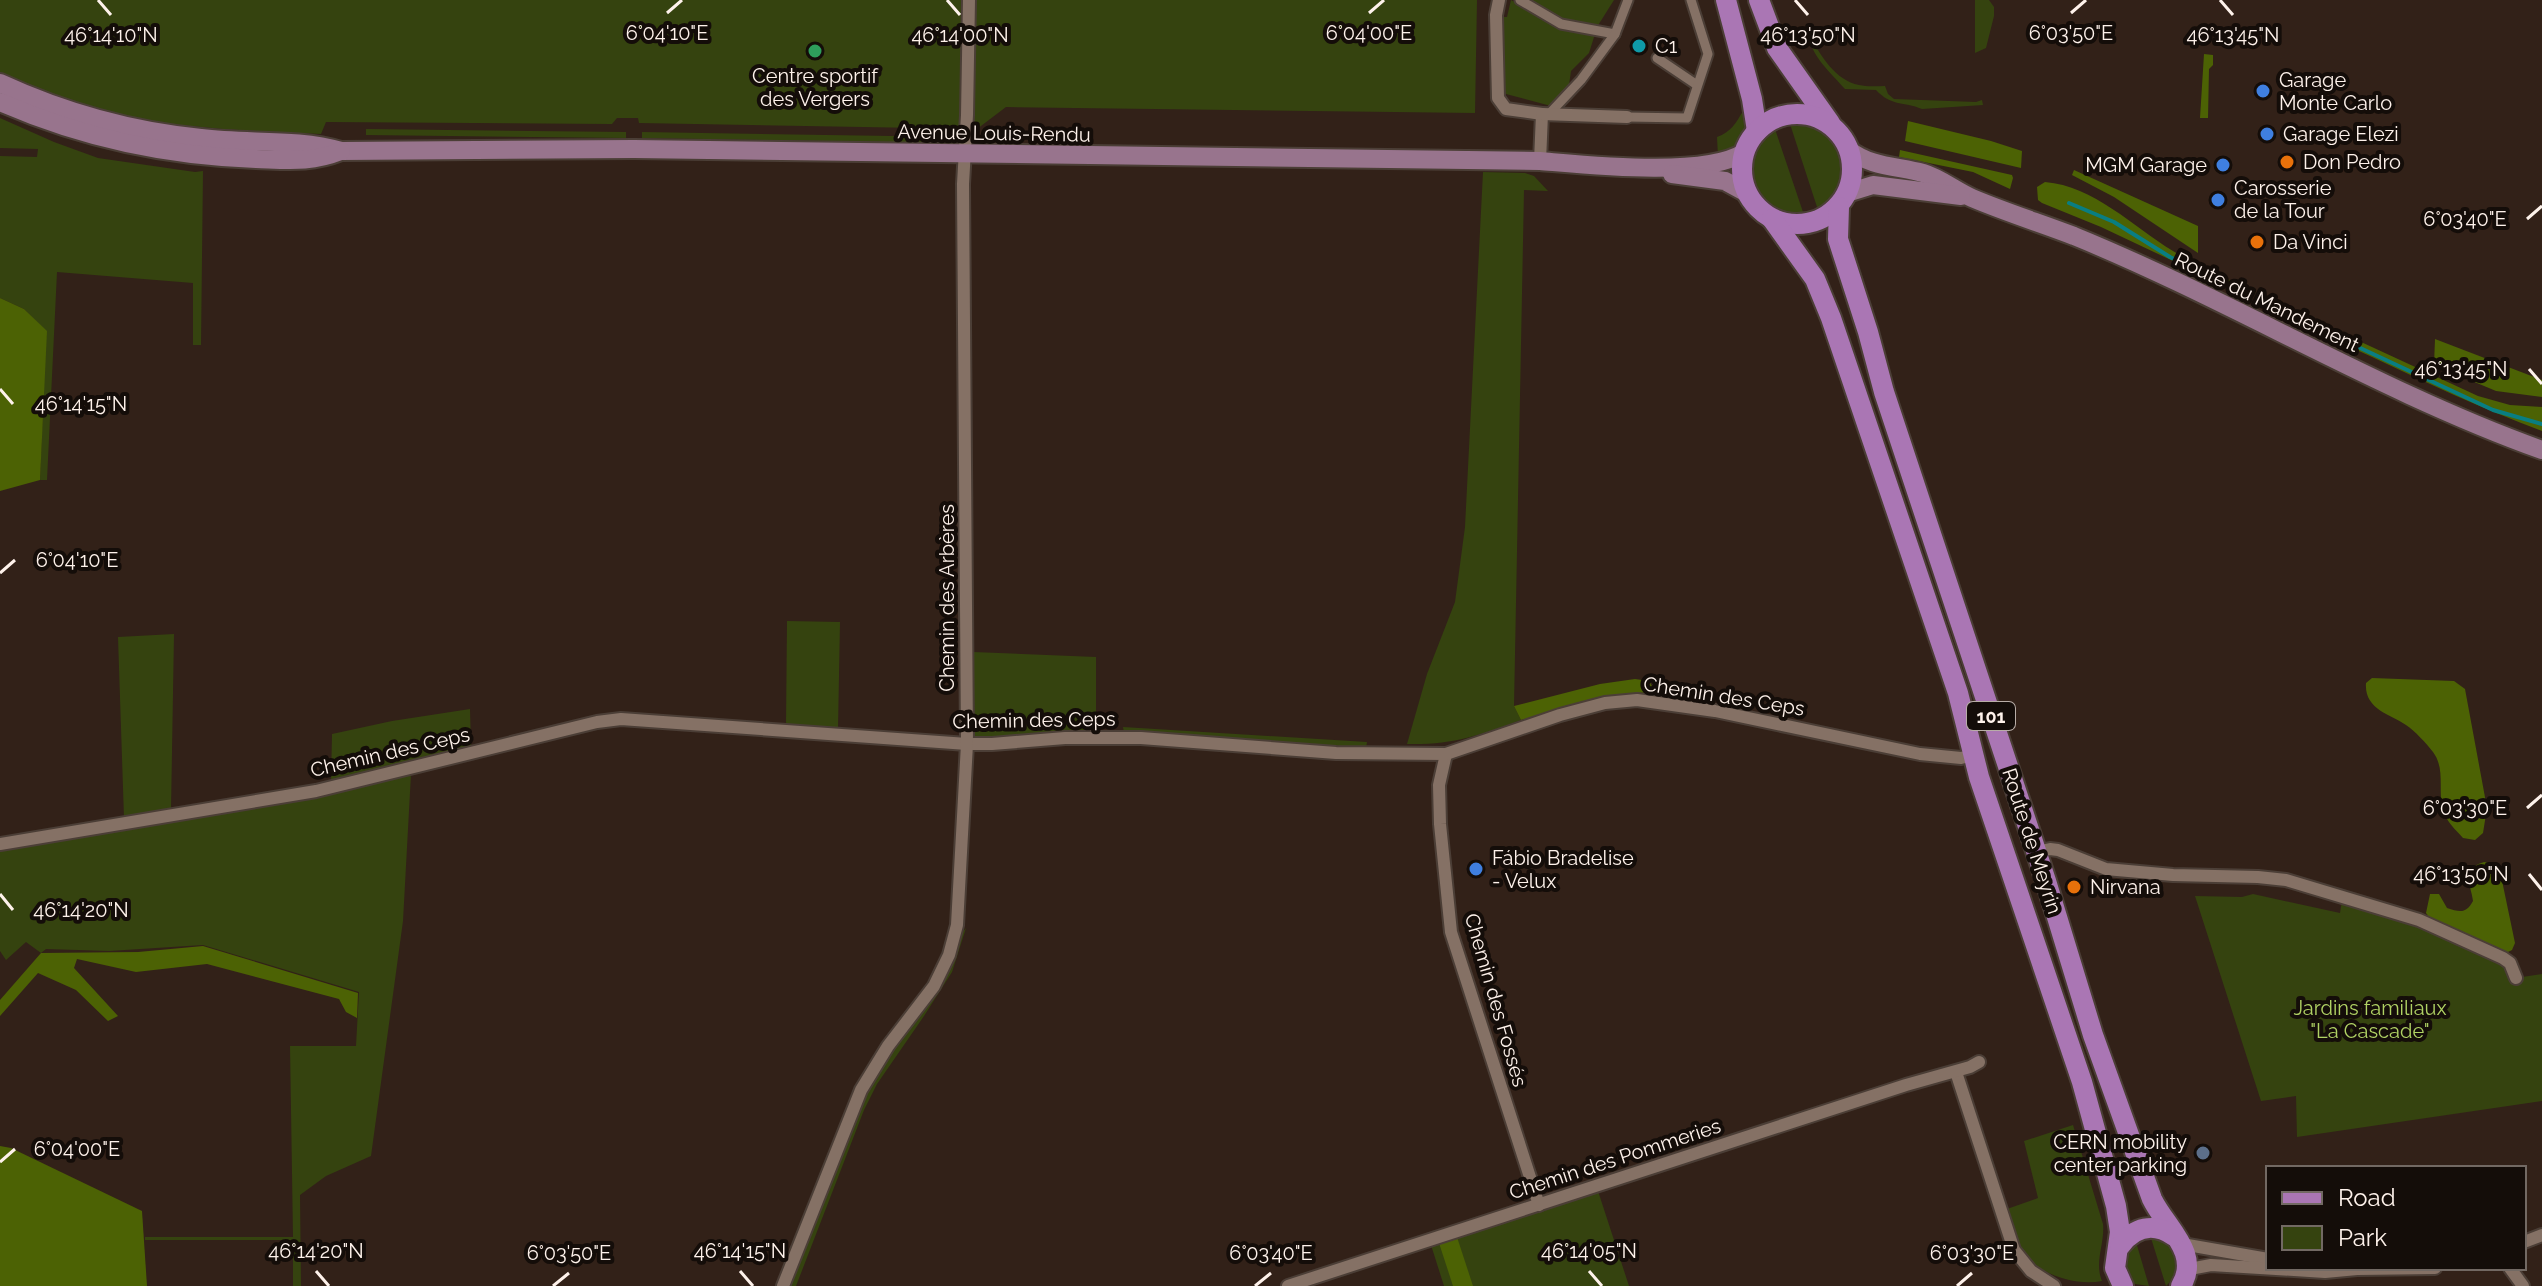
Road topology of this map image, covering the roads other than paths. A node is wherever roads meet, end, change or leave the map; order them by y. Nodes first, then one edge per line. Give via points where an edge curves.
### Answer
1 (969, 0) edge
2 (1499, 0) edge
3 (1520, 0) edge
4 (1628, 0) edge
5 (1691, 0) edge
6 (1726, 0) edge
7 (1759, 0) edge
8 (1615, 34) junction
9 (1657, 58) dead end
10 (0, 83) edge
11 (1697, 85) junction
12 (0, 102) edge
13 (1546, 114) junction
14 (1627, 117) joint
15 (1833, 127) junction
16 (1757, 131) junction
17 (1849, 150) junction
18 (341, 151) junction
19 (1745, 152) junction
20 (964, 155) junction
21 (1540, 161) junction
22 (1646, 167) junction
23 (1747, 193) junction
24 (1971, 198) junction
25 (1843, 200) junction
26 (1772, 219) junction
27 (2542, 450) edge
28 (967, 744) junction
29 (1446, 754) junction
30 (1973, 755) junction
31 (0, 844) edge
32 (2036, 852) junction
33 (2516, 978) dead end
34 (1979, 1062) dead end
35 (1956, 1072) junction
36 (1539, 1205) junction
37 (2180, 1241) junction
38 (2120, 1246) junction
39 (2266, 1259) edge
40 (2266, 1269) edge
41 (2282, 1270) edge
42 (2340, 1270) edge
43 (2184, 1279) edge
44 (2119, 1285) edge
45 (783, 1286) edge
46 (1288, 1286) edge
47 (2054, 1286) edge

1 - 20 street, Chemin des Arbères
2 - 13 street via 1498,98 1506,109
3 - 8 street via 1561,24
4 - 8 street
5 - 11 street via 1708,54
6 - 16 main road
7 - 15 main road via 1777,48
8 - 13 street via 1581,80
9 - 11 street
10 - 18 main road, Avenue Louis-Rendu via 62,110 129,128
11 - 14 street via 1687,118
12 - 18 main road, Avenue Louis-Rendu via 90,136 153,149 307,161
13 - 14 street
13 - 21 street
15 - 16 main road via 1794,114 1777,117
15 - 17 main road
16 - 19 main road
17 - 24 main road, Route du Mandement via 1875,164 1926,174
17 - 25 main road, 101 via 1853,173
18 - 20 main road, Avenue Louis-Rendu
19 - 22 main road, Avenue Louis-Rendu via 1722,163
19 - 23 main road via 1742,173
20 - 21 main road, Avenue Louis-Rendu
20 - 28 street, Chemin des Arbères
21 - 22 main road, Avenue Louis-Rendu
22 - 23 main road, Avenue Louis-Rendu via 1725,181
23 - 26 main road, 101
24 - 25 main road, Route du Mandement via 1873,185
24 - 27 main road, Route du Mandement via 2135,263 2417,398
25 - 26 main road via 1812,223
25 - 32 main road, Route de Meyrin / 101 via 1838,239
26 - 30 main road, Route de Meyrin / 101 via 1815,279 1831,318 1958,693
28 - 29 street, Chemin des Ceps via 1141,738 1336,753
28 - 31 street, Chemin des Ceps via 621,719 316,791
28 - 45 street, Chemin des Arbères via 957,925 949,955 934,986 861,1090
29 - 30 street, Chemin des Ceps via 1560,715 1637,700 1920,754
29 - 36 street, Chemin des Fossés via 1439,785 1440,824 1451,932
30 - 38 main road, Route de Meyrin / 101 via 2082,1082 2116,1206
32 - 33 street via 2058,850 2106,869 2300,884 2419,920 2503,958
32 - 37 main road, Route de Meyrin / 101 via 2139,1169 2159,1214
34 - 35 street, Chemin des Pommeries
35 - 36 street, Chemin des Pommeries
35 - 47 street via 2010,1240 2024,1265
36 - 46 street, Chemin des Pommeries
37 - 38 main road via 2159,1228 2144,1228
37 - 39 street
37 - 43 main road, Route de Meyrin / 101 via 2187,1257
38 - 44 main road, Route de Meyrin / 101 via 2115,1268
40 - 43 street via 2211,1265 2195,1268
41 - 42 street

